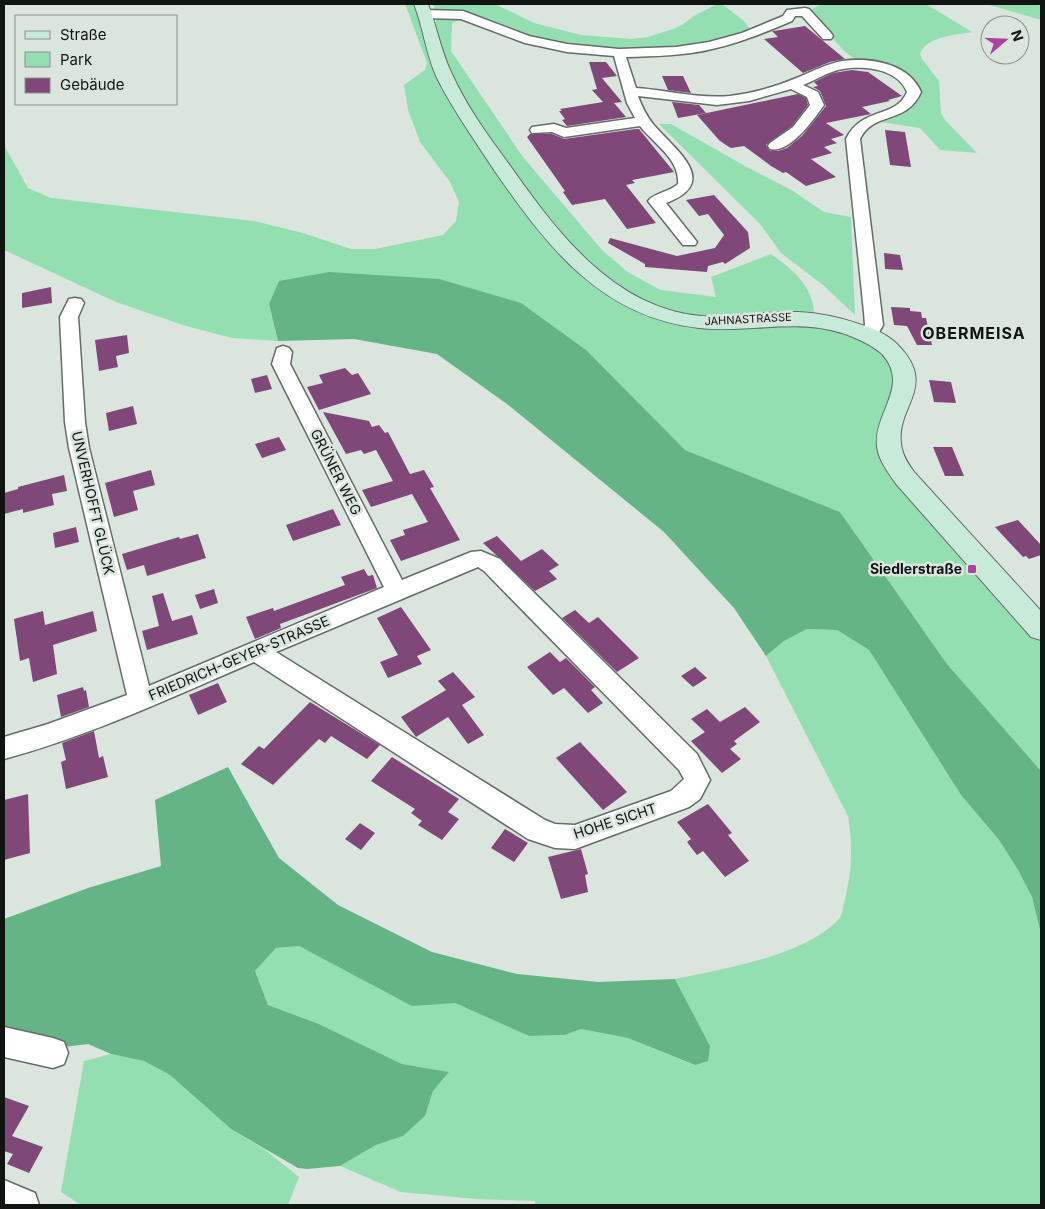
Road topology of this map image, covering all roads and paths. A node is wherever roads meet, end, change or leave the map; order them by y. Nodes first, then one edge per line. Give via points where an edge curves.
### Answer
1 (423, 9) edge
2 (827, 36) dead end
3 (619, 54) junction
4 (792, 84) junction
5 (632, 92) junction
6 (644, 121) junction
7 (537, 130) dead end
8 (775, 146) dead end
9 (689, 242) dead end
10 (75, 303) dead end
11 (869, 336) junction
12 (283, 352) dead end
13 (471, 560) joint
14 (397, 592) junction
15 (1041, 629) edge
16 (256, 652) junction
17 (140, 700) junction
18 (4, 748) edge
19 (4, 1042) edge
20 (53, 1053) dead end
21 (4, 1196) edge
22 (23, 1205) edge

1 - 3 street via 463,15 525,39
1 - 11 street, JAHNASTRASSE via 444,76 482,140 563,248 604,284 646,308 682,319 714,322 805,317 834,322
2 - 3 street via 802,12 746,36 710,46
3 - 5 street
4 - 5 street via 717,101 683,100
4 - 8 street via 813,95 817,105 798,130
4 - 11 street via 837,67 865,64 899,73 913,89 909,103 864,124 855,131 853,139 874,318
5 - 6 street
6 - 7 street via 564,133 554,128
6 - 9 street via 688,175 683,187 675,194 656,201
10 - 17 street, UNVERHOFFT GLÜCK via 69,317 79,448
11 - 15 street, JAHNASTRASSE via 894,354 906,379 889,436 894,462
12 - 14 street, GRÜNER WEG via 281,364
13 - 14 street, FRIEDRICH-GEYER-STRASSE
13 - 16 street, HOHE SICHT via 481,559 492,565 688,762 697,780 691,791 680,799 576,837 555,836 537,830
14 - 16 street, FRIEDRICH-GEYER-STRASSE
16 - 17 street, FRIEDRICH-GEYER-STRASSE
17 - 18 street, FRIEDRICH-GEYER-STRASSE
19 - 20 street
21 - 22 street

